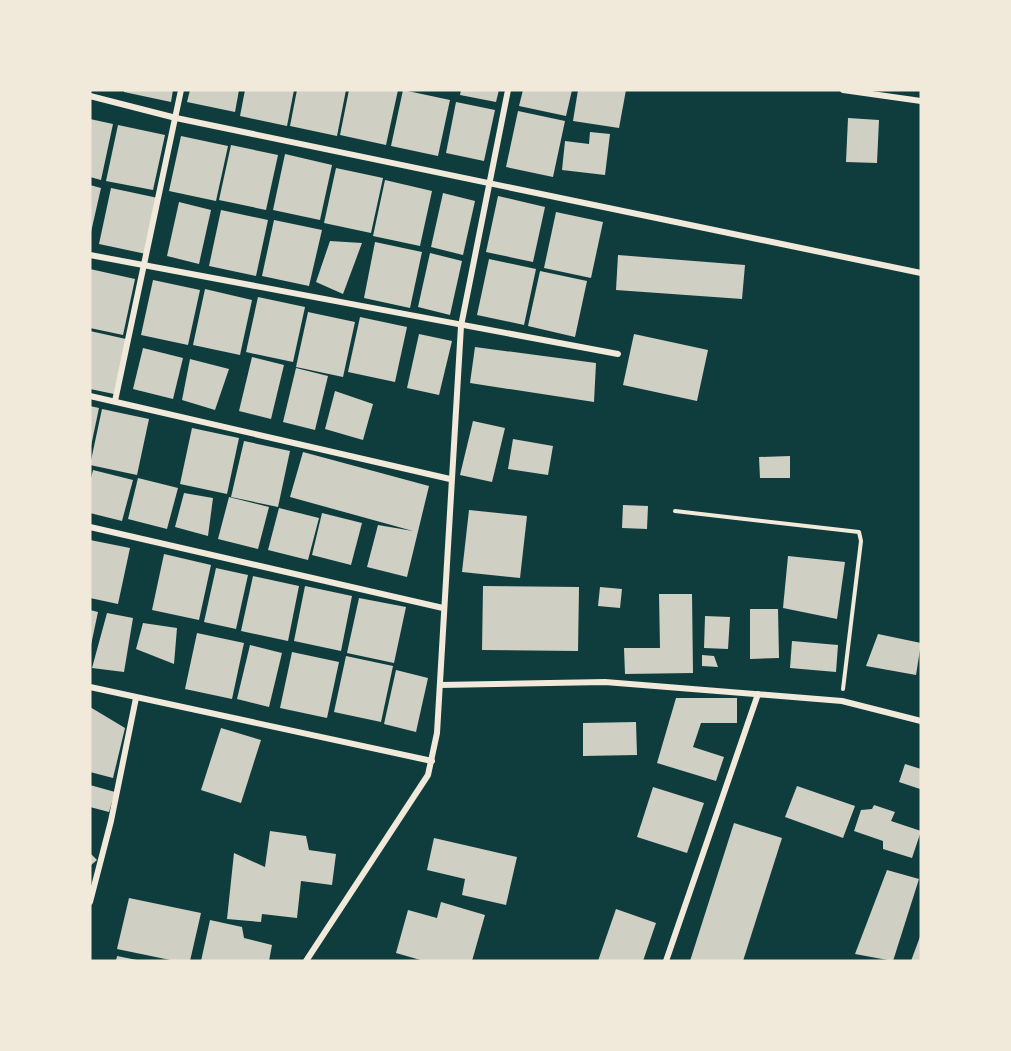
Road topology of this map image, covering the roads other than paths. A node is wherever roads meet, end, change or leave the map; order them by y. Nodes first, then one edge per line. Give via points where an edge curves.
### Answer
1 (181, 90) edge
2 (508, 90) edge
3 (843, 90) edge
4 (904, 90) edge
5 (90, 96) edge
6 (903, 98) junction
7 (921, 101) edge
8 (176, 118) junction
9 (490, 183) junction
10 (90, 255) edge
11 (146, 266) junction
12 (921, 273) edge
13 (460, 326) junction
14 (618, 354) dead end
15 (90, 396) edge
16 (116, 401) junction
17 (450, 479) junction
18 (90, 527) edge
19 (443, 608) junction
20 (440, 685) junction
21 (90, 687) edge
22 (758, 694) junction
23 (136, 698) junction
24 (921, 721) edge
25 (432, 761) junction
26 (90, 902) edge
27 (306, 961) edge
28 (666, 961) edge

1 - 8 street
2 - 9 street
3 - 6 street
4 - 6 street
5 - 8 street
6 - 7 street
8 - 9 street
8 - 11 street
9 - 12 street
9 - 13 street
10 - 11 street
11 - 13 street
11 - 16 street
13 - 14 street
13 - 17 street
15 - 16 street
16 - 17 street
17 - 19 street
18 - 19 street
19 - 20 street
20 - 22 street via 604,682
20 - 25 street
21 - 23 street
22 - 24 street via 842,701
22 - 28 street
23 - 25 street
23 - 26 street
25 - 27 street via 428,775

